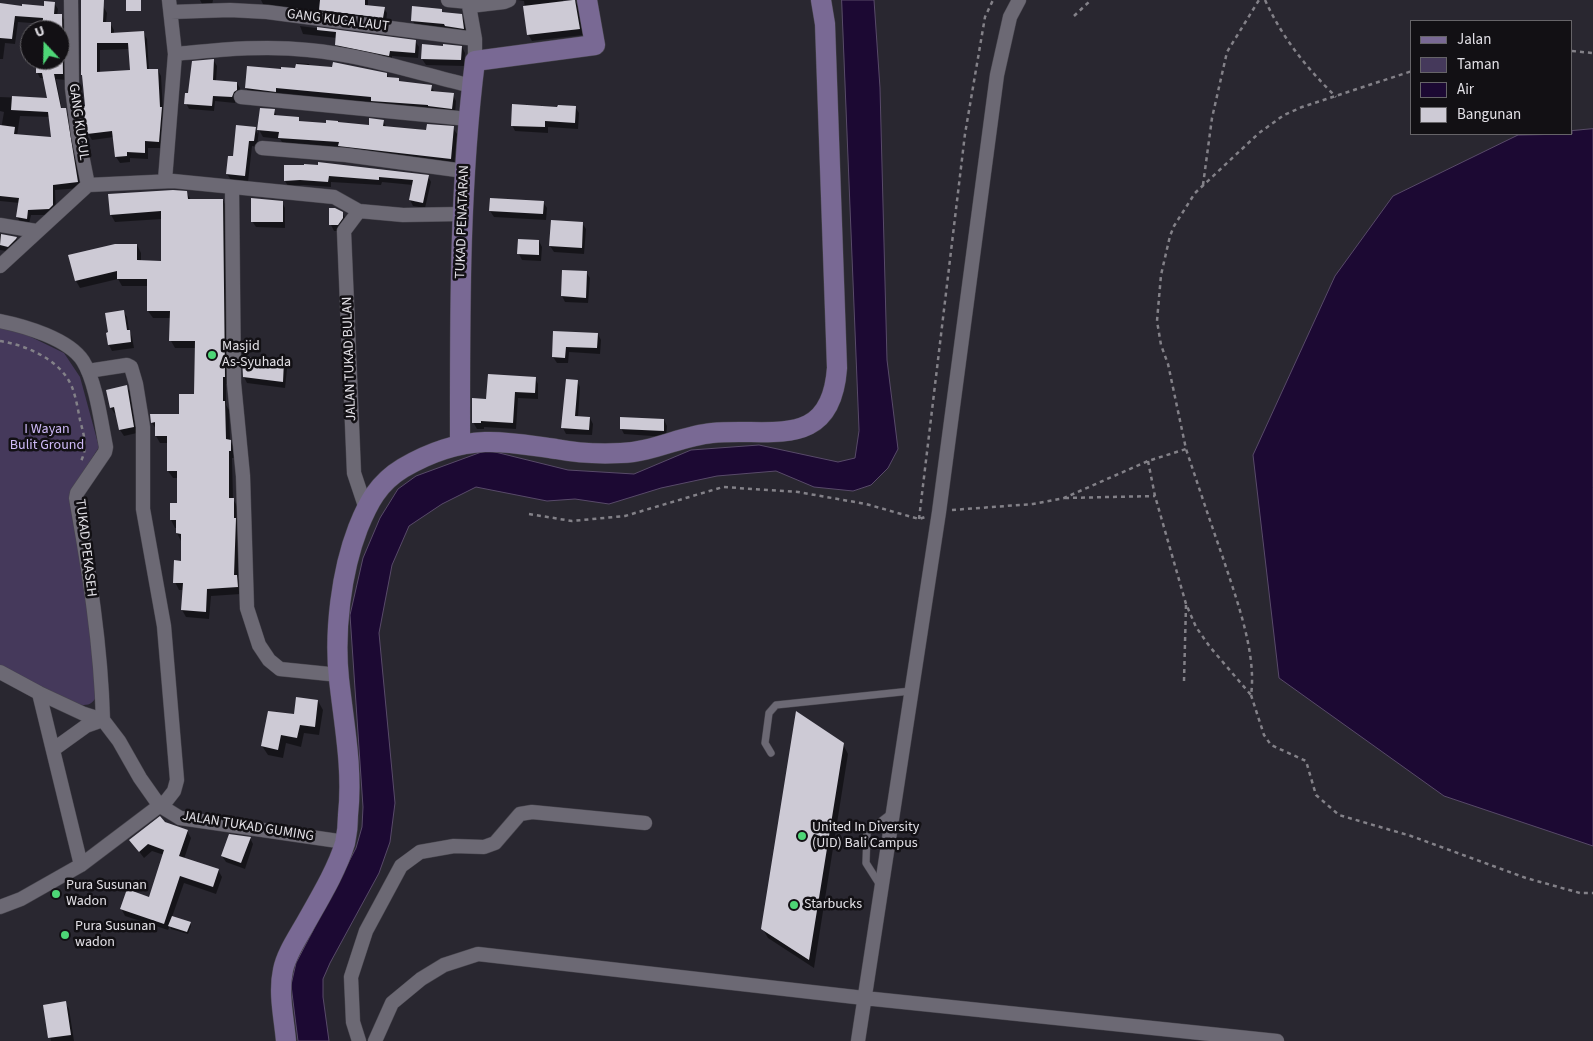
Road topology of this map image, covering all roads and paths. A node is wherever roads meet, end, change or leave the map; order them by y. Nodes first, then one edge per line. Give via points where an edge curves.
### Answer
1 (71, 0) edge
2 (448, 0) edge
3 (510, 0) edge
4 (587, 0) edge
5 (821, 0) edge
6 (993, 0) edge
7 (1019, 0) edge
8 (1091, 0) edge
9 (1259, 0) edge
10 (1265, 0) edge
11 (469, 3) edge
12 (170, 6) edge
13 (1074, 16) dead end
14 (475, 39) junction
15 (1573, 51) edge
16 (1593, 53) edge
17 (175, 54) junction
18 (475, 61) junction
19 (1410, 72) edge
20 (472, 86) junction
21 (241, 97) dead end
22 (1336, 97) junction
23 (468, 119) junction
24 (262, 148) dead end
25 (464, 171) junction
26 (165, 180) junction
27 (88, 184) junction
28 (1203, 186) junction
29 (232, 187) junction
30 (360, 211) junction
31 (461, 214) junction
32 (0, 225) edge
33 (36, 231) junction
34 (0, 266) edge
35 (0, 321) edge
36 (0, 340) edge
37 (88, 371) junction
38 (460, 445) junction
39 (1186, 449) junction
40 (1148, 462) junction
41 (77, 468) dead end
42 (1155, 496) junction
43 (1064, 498) junction
44 (366, 509) junction
45 (939, 512) junction
46 (529, 514) dead end
47 (919, 519) junction
48 (1186, 604) junction
49 (0, 672) edge
50 (339, 675) junction
51 (1184, 681) dead end
52 (912, 691) junction
53 (39, 693) junction
54 (1251, 695) junction
55 (103, 720) junction
56 (54, 749) junction
57 (771, 753) dead end
58 (159, 805) junction
59 (893, 812) junction
60 (645, 823) dead end
61 (345, 842) junction
62 (81, 864) junction
63 (881, 888) junction
64 (1593, 893) edge
65 (0, 906) edge
66 (864, 998) junction
67 (286, 1041) edge
68 (359, 1041) edge
69 (375, 1041) edge
70 (858, 1041) edge
71 (1277, 1041) edge

1 - 27 street, GANG KUCUL via 72,88
2 - 11 street
3 - 11 street
4 - 18 street via 595,45
5 - 38 street via 825,24 837,368 832,396 824,412 807,426 786,432 711,433 630,452 593,453 501,442
6 - 47 path via 985,17 965,134
7 - 45 street via 1010,17 998,75
8 - 13 path
9 - 28 path via 1227,52 1212,118
10 - 22 path via 1287,41
11 - 14 street, TUKAD PENATARAN
12 - 14 street, GANG KUCA LAUT via 267,12
12 - 17 street
14 - 18 street, TUKAD PENATARAN
15 - 16 path
17 - 20 street via 263,47 307,50 351,57
17 - 26 street
18 - 20 street, TUKAD PENATARAN
19 - 22 path
20 - 23 street, TUKAD PENATARAN
21 - 23 street
22 - 28 path via 1284,115 1259,133
23 - 25 street, TUKAD PENATARAN
24 - 25 street via 346,155
25 - 31 street, TUKAD PENATARAN
26 - 27 street
26 - 29 street
27 - 33 street
28 - 39 path via 1195,193 1170,236 1158,321
29 - 30 street via 334,197
29 - 50 street via 234,383 243,476 248,608 259,645 280,669
30 - 31 street via 403,215
30 - 44 street, JALAN TUKAD BULAN via 344,231 354,473
31 - 38 street, TUKAD PENATARAN
32 - 33 street
33 - 34 street
35 - 37 street, TUKAD PEKASEH via 30,329 66,345
36 - 41 path via 42,356 68,380 86,443
37 - 55 street, TUKAD PEKASEH via 106,447 76,498 100,665
37 - 58 street via 131,367 142,418 143,510 164,626 177,780 174,791
38 - 44 street via 402,469 378,489
39 - 40 path
39 - 54 path via 1239,608 1249,652 1253,684
40 - 42 path
40 - 43 path
42 - 43 path
42 - 48 path
43 - 45 path via 1033,504
44 - 50 street via 342,584
45 - 47 path
45 - 52 street
46 - 47 path via 572,521 625,516 723,487 798,492 866,504
48 - 51 path
48 - 54 path via 1210,647
49 - 53 street
50 - 61 street via 350,768
52 - 57 lane via 776,705 769,713 765,743
52 - 59 street
53 - 55 street
53 - 56 street
54 - 64 path via 1264,735 1271,745 1306,761 1316,795 1339,815 1411,836 1526,878 1580,893
55 - 56 street via 86,726
55 - 58 street, JALAN TUKAD GUMING
56 - 62 street
58 - 61 street, JALAN TUKAD GUMING via 180,818
58 - 62 street
59 - 63 street
59 - 63 lane via 867,832 866,863
60 - 68 street via 532,812 520,814 495,843 420,852 401,866 366,930 351,977 352,1022
61 - 67 street via 325,890 283,968 280,986
62 - 65 street via 21,899
63 - 66 street
66 - 69 street via 478,954 444,965 420,979 392,1003
66 - 70 street
66 - 71 street

